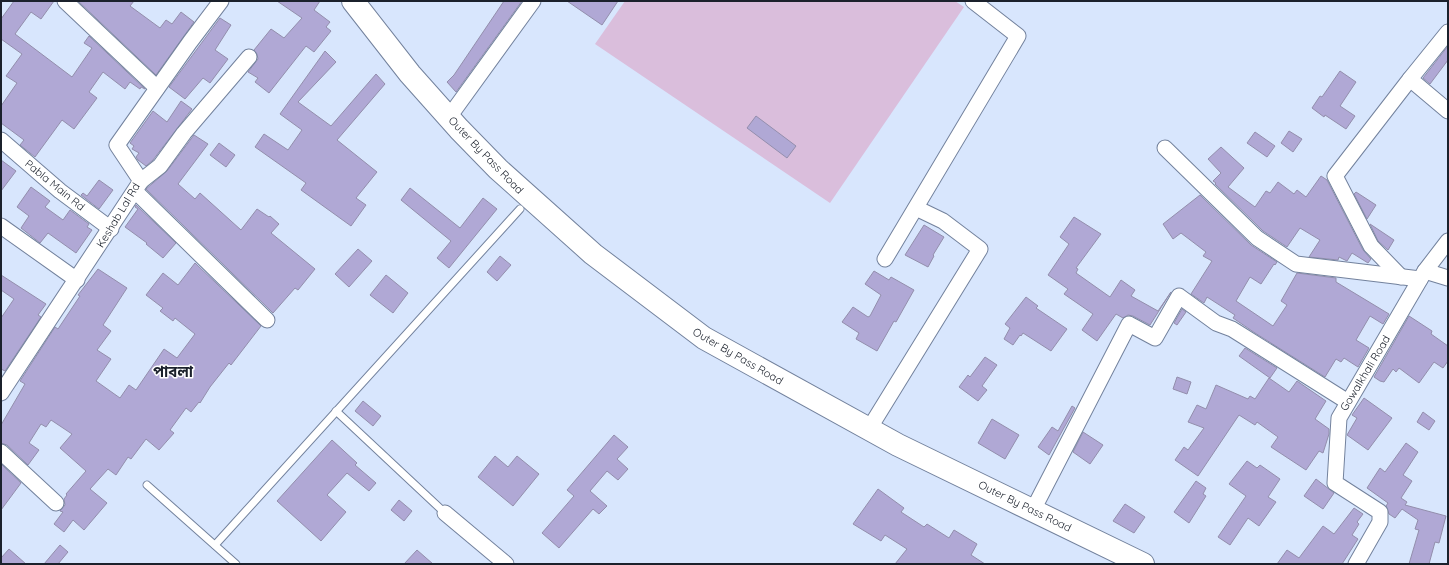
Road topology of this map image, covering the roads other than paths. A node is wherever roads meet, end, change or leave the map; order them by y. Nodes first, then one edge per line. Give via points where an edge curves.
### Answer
1 (65, 1) edge
2 (221, 1) edge
3 (338, 1) edge
4 (353, 1) edge
5 (533, 1) edge
6 (972, 1) edge
7 (1448, 32) edge
8 (249, 57) dead end
9 (1410, 79) junction
10 (157, 88) junction
11 (1448, 110) edge
12 (449, 117) junction
13 (1, 140) edge
14 (1165, 148) dead end
15 (138, 186) junction
16 (916, 208) junction
17 (520, 209) junction
18 (1, 226) edge
19 (111, 229) junction
20 (1448, 241) edge
21 (885, 259) dead end
22 (1423, 275) junction
23 (1401, 277) junction
24 (1448, 278) edge
25 (77, 280) junction
26 (267, 320) dead end
27 (1, 393) edge
28 (1348, 402) junction
29 (336, 411) junction
30 (870, 429) junction
31 (1, 452) edge
32 (147, 485) dead end
33 (56, 503) dead end
34 (1033, 510) junction
35 (444, 513) joint
36 (215, 545) junction
37 (236, 564) edge
38 (506, 564) edge
39 (1115, 564) edge
40 (1143, 564) edge
41 (1356, 564) edge

1 - 10 street
2 - 10 street, Keshab Lal Rd
3 - 17 main road, Outer By Pass Road via 404,86 489,181
4 - 12 main road, Outer By Pass Road via 410,74
5 - 12 street
6 - 16 street via 1018,36
7 - 9 street
8 - 15 street via 184,133 160,166
9 - 11 street
9 - 23 street via 1335,176 1370,246
10 - 15 street, Keshab Lal Rd via 117,145
12 - 30 main road, Outer By Pass Road via 529,199 592,254 704,338
13 - 19 street, Pabla Main Rd via 60,191
14 - 23 street via 1257,238 1296,264
15 - 19 street, Keshab Lal Rd
15 - 26 street
16 - 21 street
16 - 30 street via 943,221 980,249
17 - 29 lane
17 - 39 main road, Outer By Pass Road via 586,265 698,350 751,381 904,460
18 - 25 street
19 - 25 street, Keshab Lal Rd
20 - 22 street, Gowalkhali Road
22 - 23 street
22 - 24 street
22 - 28 street, Gowalkhali Road
25 - 27 street, Keshab Lal Rd
28 - 34 street via 1232,329 1216,324 1179,296 1155,338 1129,324
28 - 41 street, Gowalkhali Road via 1339,418 1335,483 1380,512 1380,522
29 - 35 lane
29 - 36 lane
30 - 34 main road, Outer By Pass Road
31 - 33 street
32 - 36 lane
34 - 40 main road, Outer By Pass Road
35 - 38 street
36 - 37 lane

